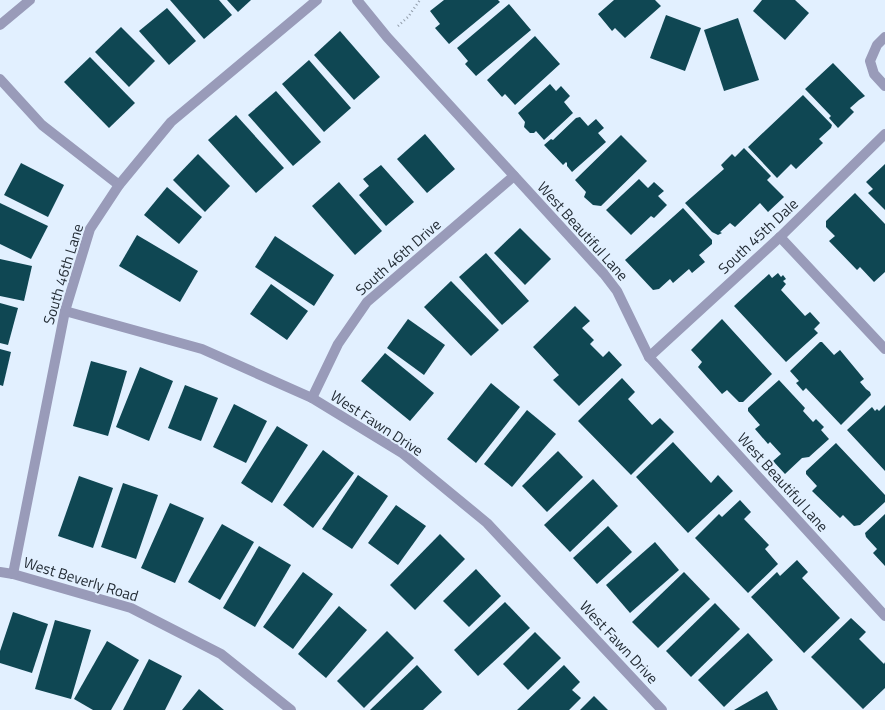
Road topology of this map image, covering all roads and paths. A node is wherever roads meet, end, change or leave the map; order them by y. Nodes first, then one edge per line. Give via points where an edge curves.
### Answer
1 (30, 0) edge
2 (317, 0) edge
3 (357, 0) edge
4 (420, 0) edge
5 (0, 24) edge
6 (387, 37) junction
7 (885, 37) edge
8 (0, 79) edge
9 (885, 86) edge
10 (885, 134) edge
11 (514, 176) junction
12 (119, 184) junction
13 (780, 237) junction
14 (65, 311) junction
15 (885, 349) edge
16 (649, 357) junction
17 (312, 398) junction
18 (0, 572) edge
19 (13, 574) junction
20 (885, 616) edge
21 (291, 710) edge
22 (662, 710) edge

1 - 5 street
2 - 12 street, South 46th Lane via 171,122
3 - 6 street, West Beautiful Lane
4 - 6 path via 408,17
6 - 11 street, West Beautiful Lane
7 - 9 street via 877,45 870,61 874,74
8 - 12 street via 42,125
10 - 13 street, South 45th Dale
11 - 16 street, West Beautiful Lane via 617,291
11 - 17 street, South 46th Drive via 367,302 338,344
12 - 14 street, South 46th Lane via 90,229
13 - 15 street
13 - 16 street, South 45th Dale
14 - 17 street, West Fawn Drive via 202,349
14 - 19 street, South 46th Lane
16 - 20 street, West Beautiful Lane
17 - 22 street, West Fawn Drive via 402,453 487,523
18 - 19 street, West Beverly Road
19 - 21 street, West Beverly Road via 131,608 221,654

